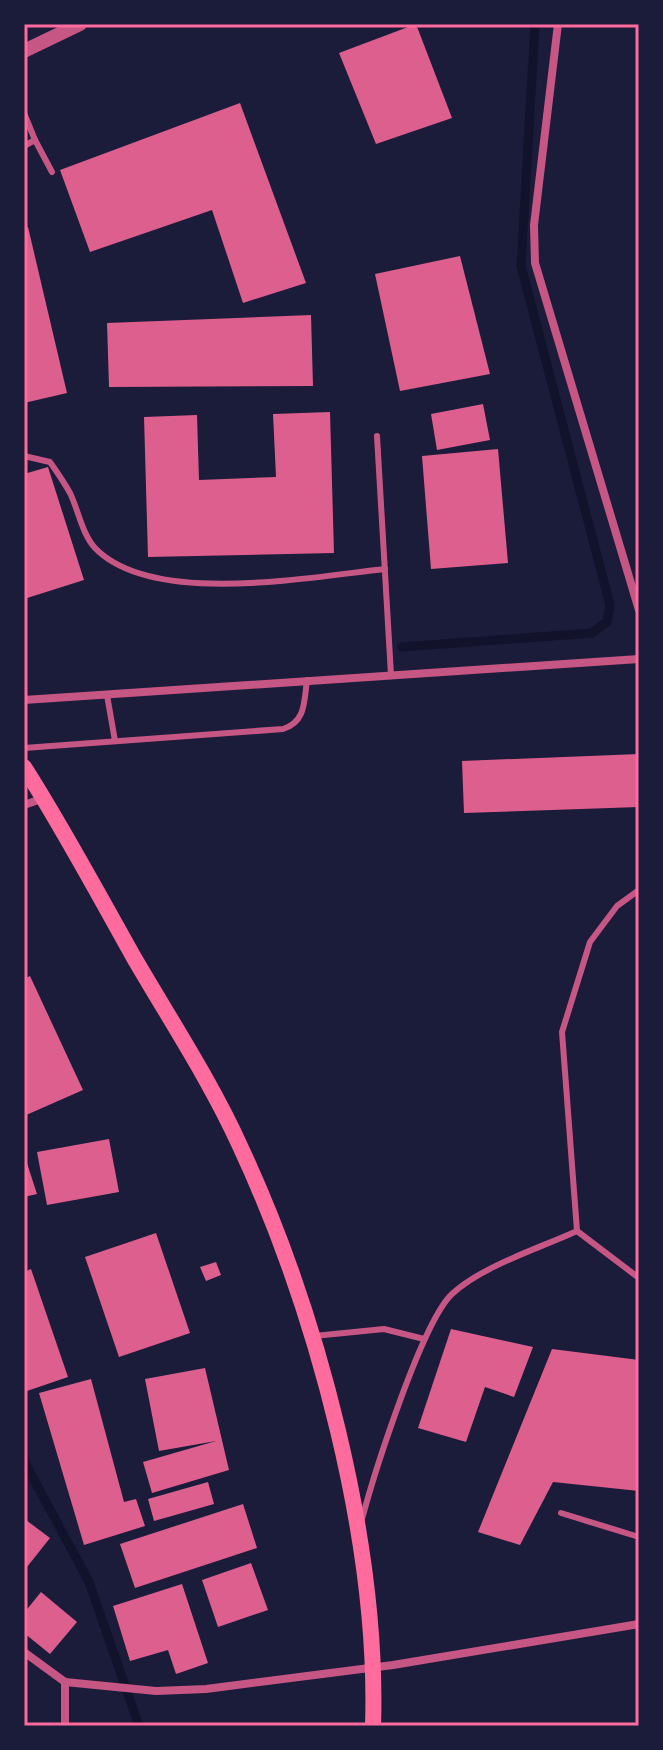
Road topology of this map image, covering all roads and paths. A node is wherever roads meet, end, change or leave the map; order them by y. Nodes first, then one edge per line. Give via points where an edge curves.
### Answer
1 (80, 24) edge
2 (558, 24) edge
3 (24, 51) edge
4 (24, 113) edge
5 (35, 140) junction
6 (24, 146) edge
7 (52, 172) dead end
8 (377, 436) dead end
9 (24, 456) edge
10 (385, 569) junction
11 (639, 610) edge
12 (639, 659) edge
13 (391, 675) junction
14 (307, 680) junction
15 (107, 695) junction
16 (24, 700) edge
17 (115, 741) junction
18 (24, 748) edge
19 (24, 767) edge
20 (44, 798) junction
21 (24, 805) edge
22 (639, 890) edge
23 (577, 1231) junction
24 (639, 1278) edge
25 (311, 1337) junction
26 (424, 1339) junction
27 (561, 1513) dead end
28 (357, 1535) junction
29 (639, 1537) edge
30 (639, 1624) edge
31 (24, 1652) edge
32 (375, 1667) junction
33 (65, 1682) junction
34 (65, 1726) edge
35 (373, 1726) edge

1 - 3 street
2 - 11 street via 534,225 535,263
4 - 5 lane
5 - 6 lane
5 - 7 lane
8 - 10 lane
9 - 10 lane via 50,462 93,545 117,567 176,582 246,584
10 - 13 lane
12 - 13 street
13 - 14 street
14 - 15 street
14 - 17 lane via 301,716 283,729
15 - 16 street
15 - 17 lane
17 - 18 lane
19 - 20 main road
20 - 21 street
20 - 25 main road via 239,1143 284,1245
22 - 23 lane via 617,906 590,942 562,1032
23 - 24 lane
23 - 26 lane via 473,1279 451,1295
25 - 26 lane via 384,1329
25 - 28 main road
26 - 28 lane
27 - 29 lane
28 - 32 main road
30 - 32 street
31 - 33 street
32 - 33 street via 206,1689 148,1691
32 - 35 main road
33 - 34 street

